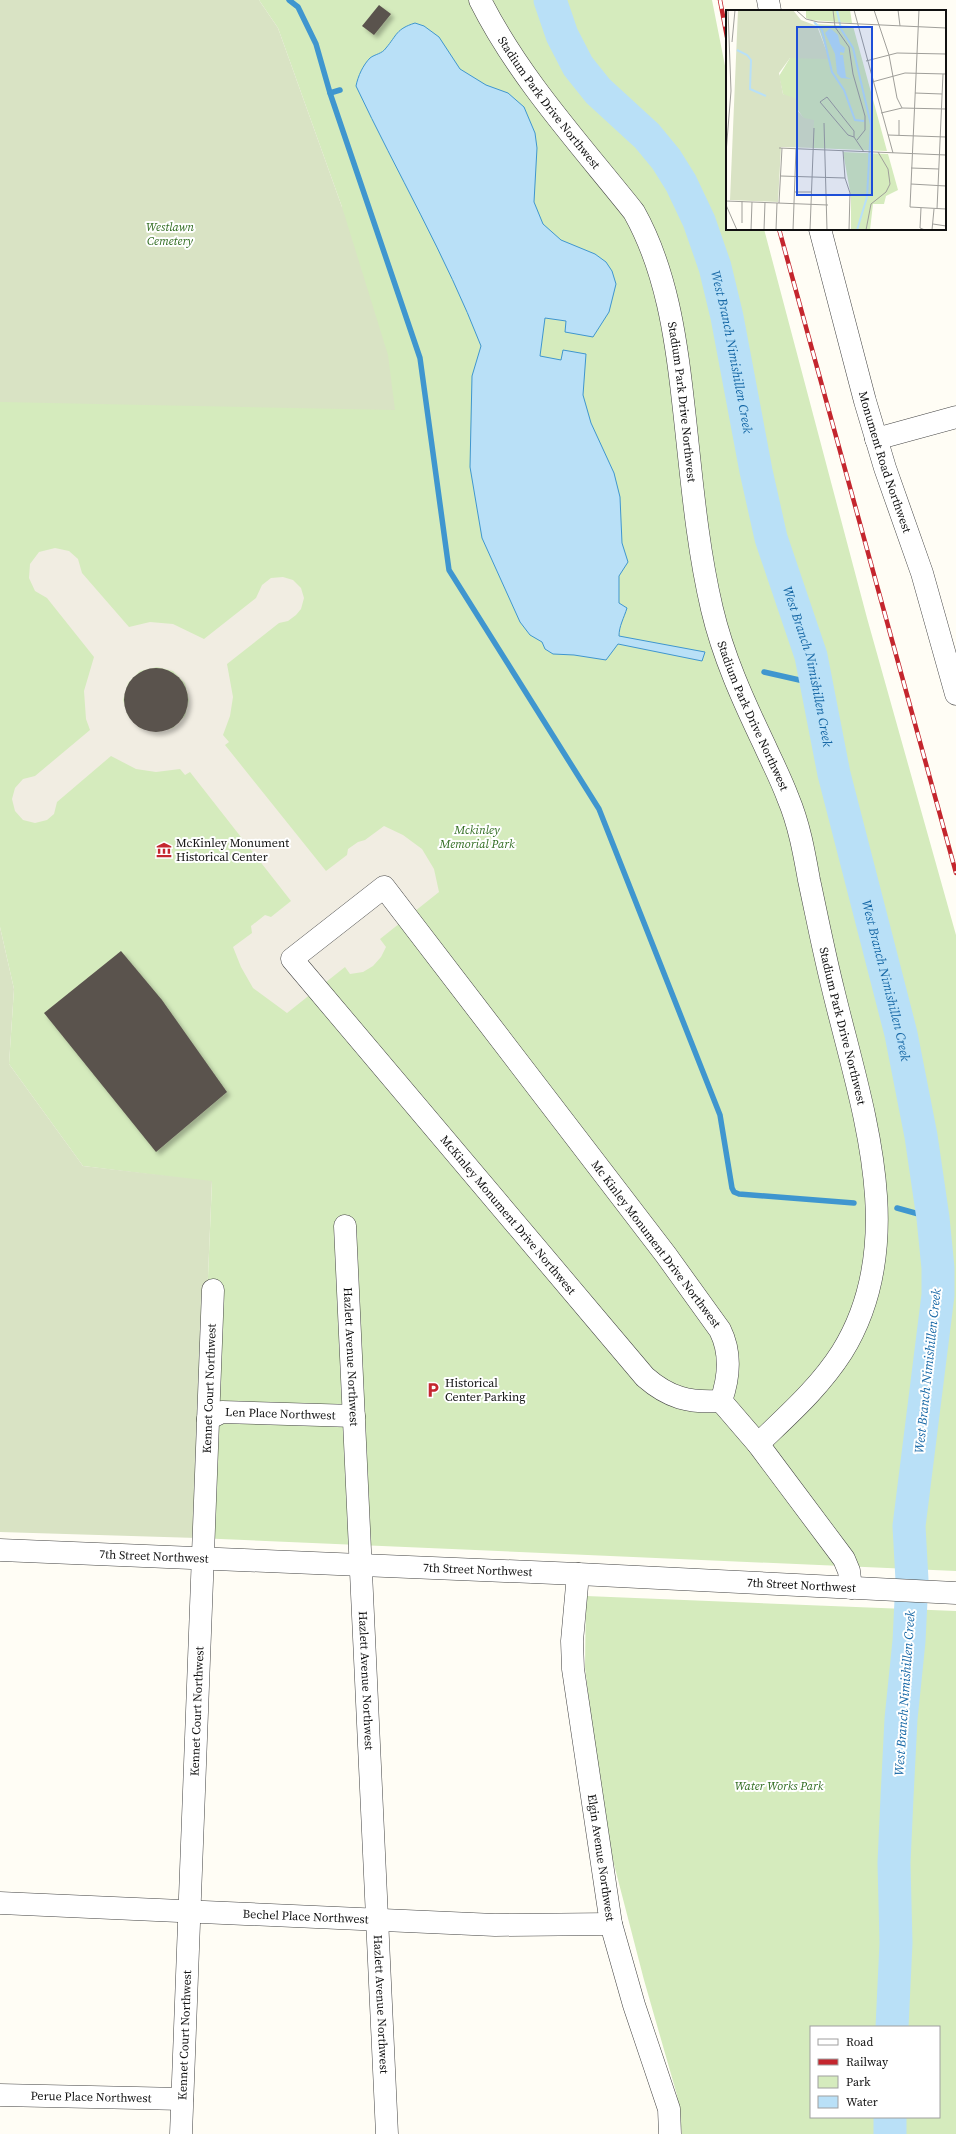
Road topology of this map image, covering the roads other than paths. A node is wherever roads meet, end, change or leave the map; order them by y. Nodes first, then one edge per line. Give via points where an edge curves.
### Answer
1 (480, 0) edge
2 (768, 0) edge
3 (770, 10) edge
4 (820, 230) edge
5 (956, 417) edge
6 (876, 439) junction
7 (956, 694) edge
8 (317, 990) joint
9 (345, 1226) dead end
10 (214, 1290) dead end
11 (721, 1402) junction
12 (354, 1416) junction
13 (208, 1419) junction
14 (758, 1444) junction
15 (0, 1550) edge
16 (204, 1559) junction
17 (361, 1564) junction
18 (578, 1574) junction
19 (858, 1589) junction
20 (956, 1593) edge
21 (0, 1903) edge
22 (189, 1912) junction
23 (377, 1919) junction
24 (611, 1924) junction
25 (0, 2094) edge
26 (182, 2099) junction
27 (181, 2134) edge
28 (387, 2134) edge
29 (670, 2134) edge

1 - 14 street, Stadium Park Drive Northwest via 494,28 520,68 634,212 655,258 676,346 697,520 712,607 734,679 788,797 800,833 826,960 867,1132 875,1182 877,1244 871,1278 860,1313 852,1333 824,1377
2 - 3 street
4 - 6 street, Monument Road Northwest
5 - 6 street
6 - 7 street, Monument Road Northwest via 922,573
8 - 11 street, McKinley Monument Drive Northwest via 644,1377 668,1394 694,1400
8 - 11 street, Mc Kinley Monument Drive Northwest via 292,959 384,887 666,1255 720,1330 726,1344 728,1360
9 - 12 street, Hazlett Avenue Northwest
10 - 13 street, Kennet Court Northwest
11 - 14 street
12 - 13 street, Len Place Northwest via 222,1412
12 - 17 street, Hazlett Avenue Northwest
13 - 16 street, Kennet Court Northwest
14 - 19 street via 844,1559
15 - 16 street, 7th Street Northwest
16 - 17 street, 7th Street Northwest
16 - 22 street, Kennet Court Northwest
17 - 18 street, 7th Street Northwest
17 - 23 street, Hazlett Avenue Northwest
18 - 19 street, 7th Street Northwest
18 - 24 street, Elgin Avenue Northwest via 572,1641 573,1669
19 - 20 street, 7th Street Northwest
21 - 22 street, Bechel Place Northwest
22 - 23 street, Bechel Place Northwest
22 - 26 street, Kennet Court Northwest
23 - 24 street, Bechel Place Northwest via 495,1925
23 - 28 street, Hazlett Avenue Northwest
24 - 29 street, Elgin Avenue Northwest via 634,2005 669,2109
25 - 26 street, Perue Place Northwest
26 - 27 street, Kennet Court Northwest

